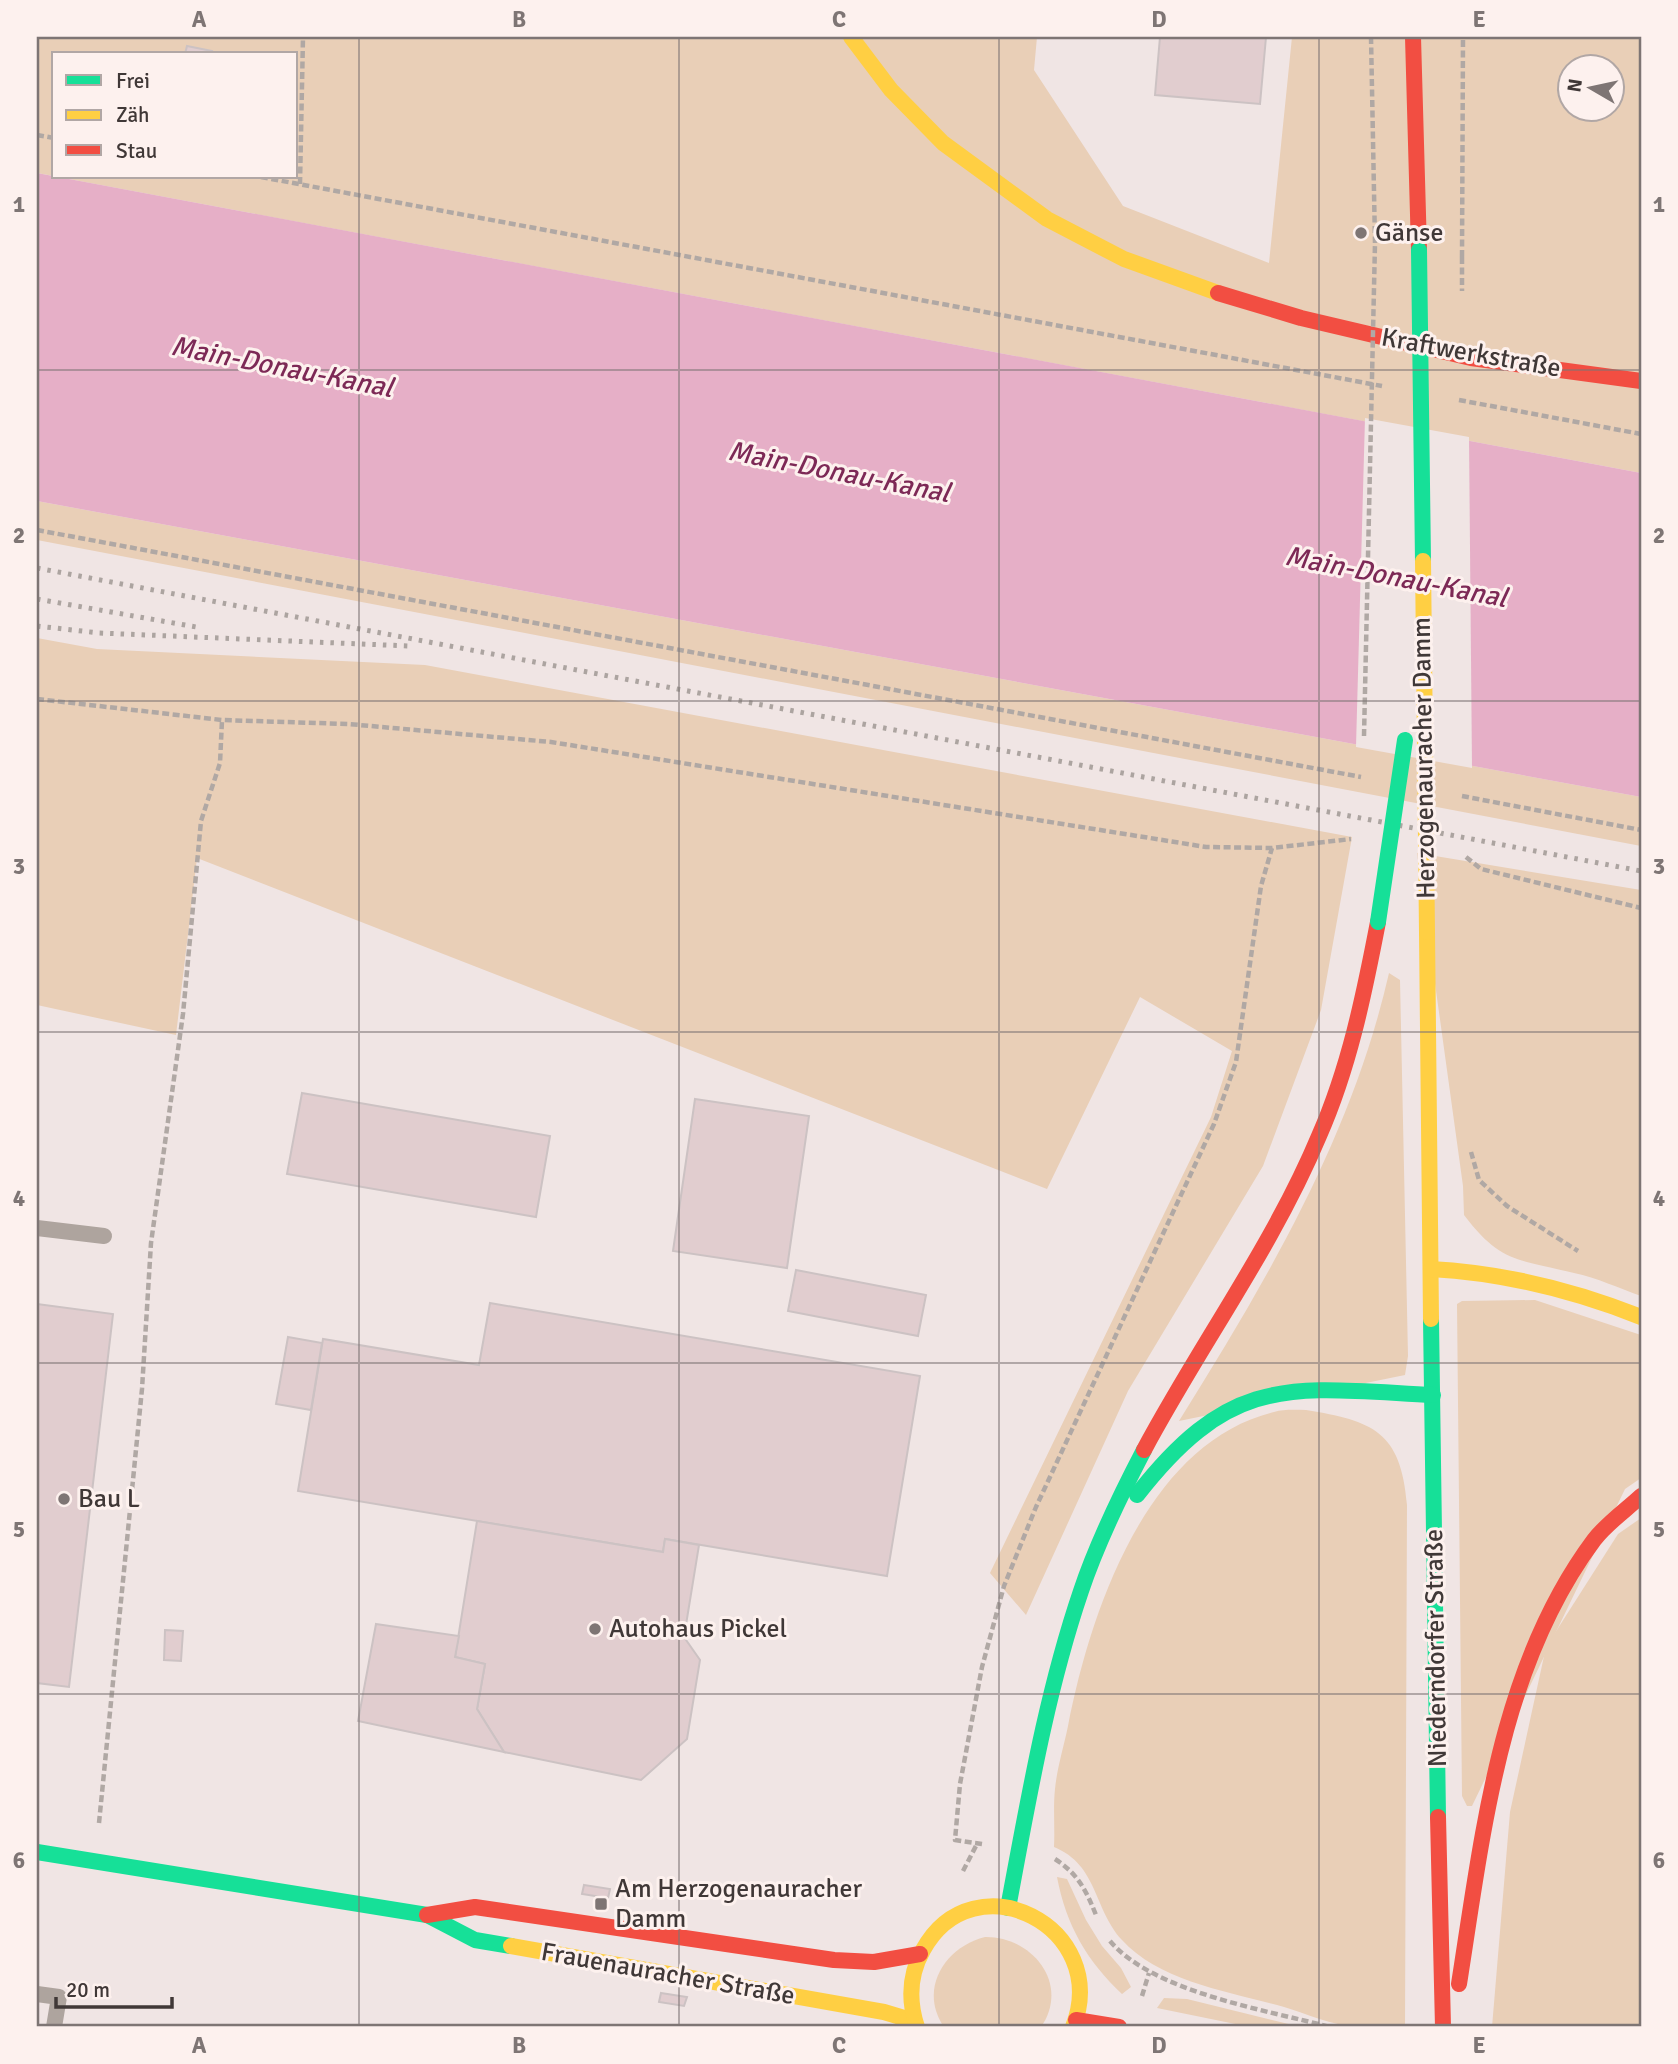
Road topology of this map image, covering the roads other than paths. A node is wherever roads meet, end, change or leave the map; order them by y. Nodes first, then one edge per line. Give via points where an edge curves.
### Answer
1 (851, 37) edge
2 (1413, 37) edge
3 (1641, 381) edge
4 (1422, 624) junction
5 (37, 1228) edge
6 (104, 1236) dead end
7 (1431, 1269) junction
8 (1641, 1317) edge
9 (1433, 1395) junction
10 (1641, 1496) edge
11 (1097, 1547) junction
12 (37, 1852) edge
13 (1008, 1908) junction
14 (427, 1915) junction
15 (920, 1954) junction
16 (37, 1994) edge
17 (916, 2024) edge
18 (1074, 2024) edge
19 (54, 2027) edge
20 (1119, 2027) edge
21 (1443, 2027) edge
22 (1451, 2027) edge

1 - 3 main road, Kraftwerkstraße via 891,90 943,143 1047,219 1124,259 1301,318 1471,358
2 - 4 main road, Herzogenauracher Damm, bridge
4 - 7 main road, Herzogenauracher Damm, bridge
4 - 11 main road, bridge via 1378,922 1354,1037 1335,1096 1306,1165 1156,1426
5 - 6 lane
7 - 8 main road via 1535,1282
7 - 9 main road, Niederndorfer Straße
9 - 11 main road via 1302,1391 1225,1410 1184,1441
9 - 21 main road, Niederndorfer Straße
10 - 22 main road via 1605,1527 1554,1600 1534,1644 1490,1808
11 - 13 main road via 1057,1671
12 - 14 main road, Frauenauracher Straße
13 - 15 main road, Frauenauracher Straße via 985,1907 948,1920
13 - 18 main road, Frauenauracher Straße via 1048,1923 1075,1959 1079,1980
14 - 15 main road, Frauenauracher Straße via 475,1907 834,1960 874,1962
14 - 17 main road, Frauenauracher Straße via 475,1940 884,2012
15 - 17 main road, Frauenauracher Straße via 910,1983
16 - 19 lane via 58,1997
18 - 20 main road, Frauenauracher Straße

